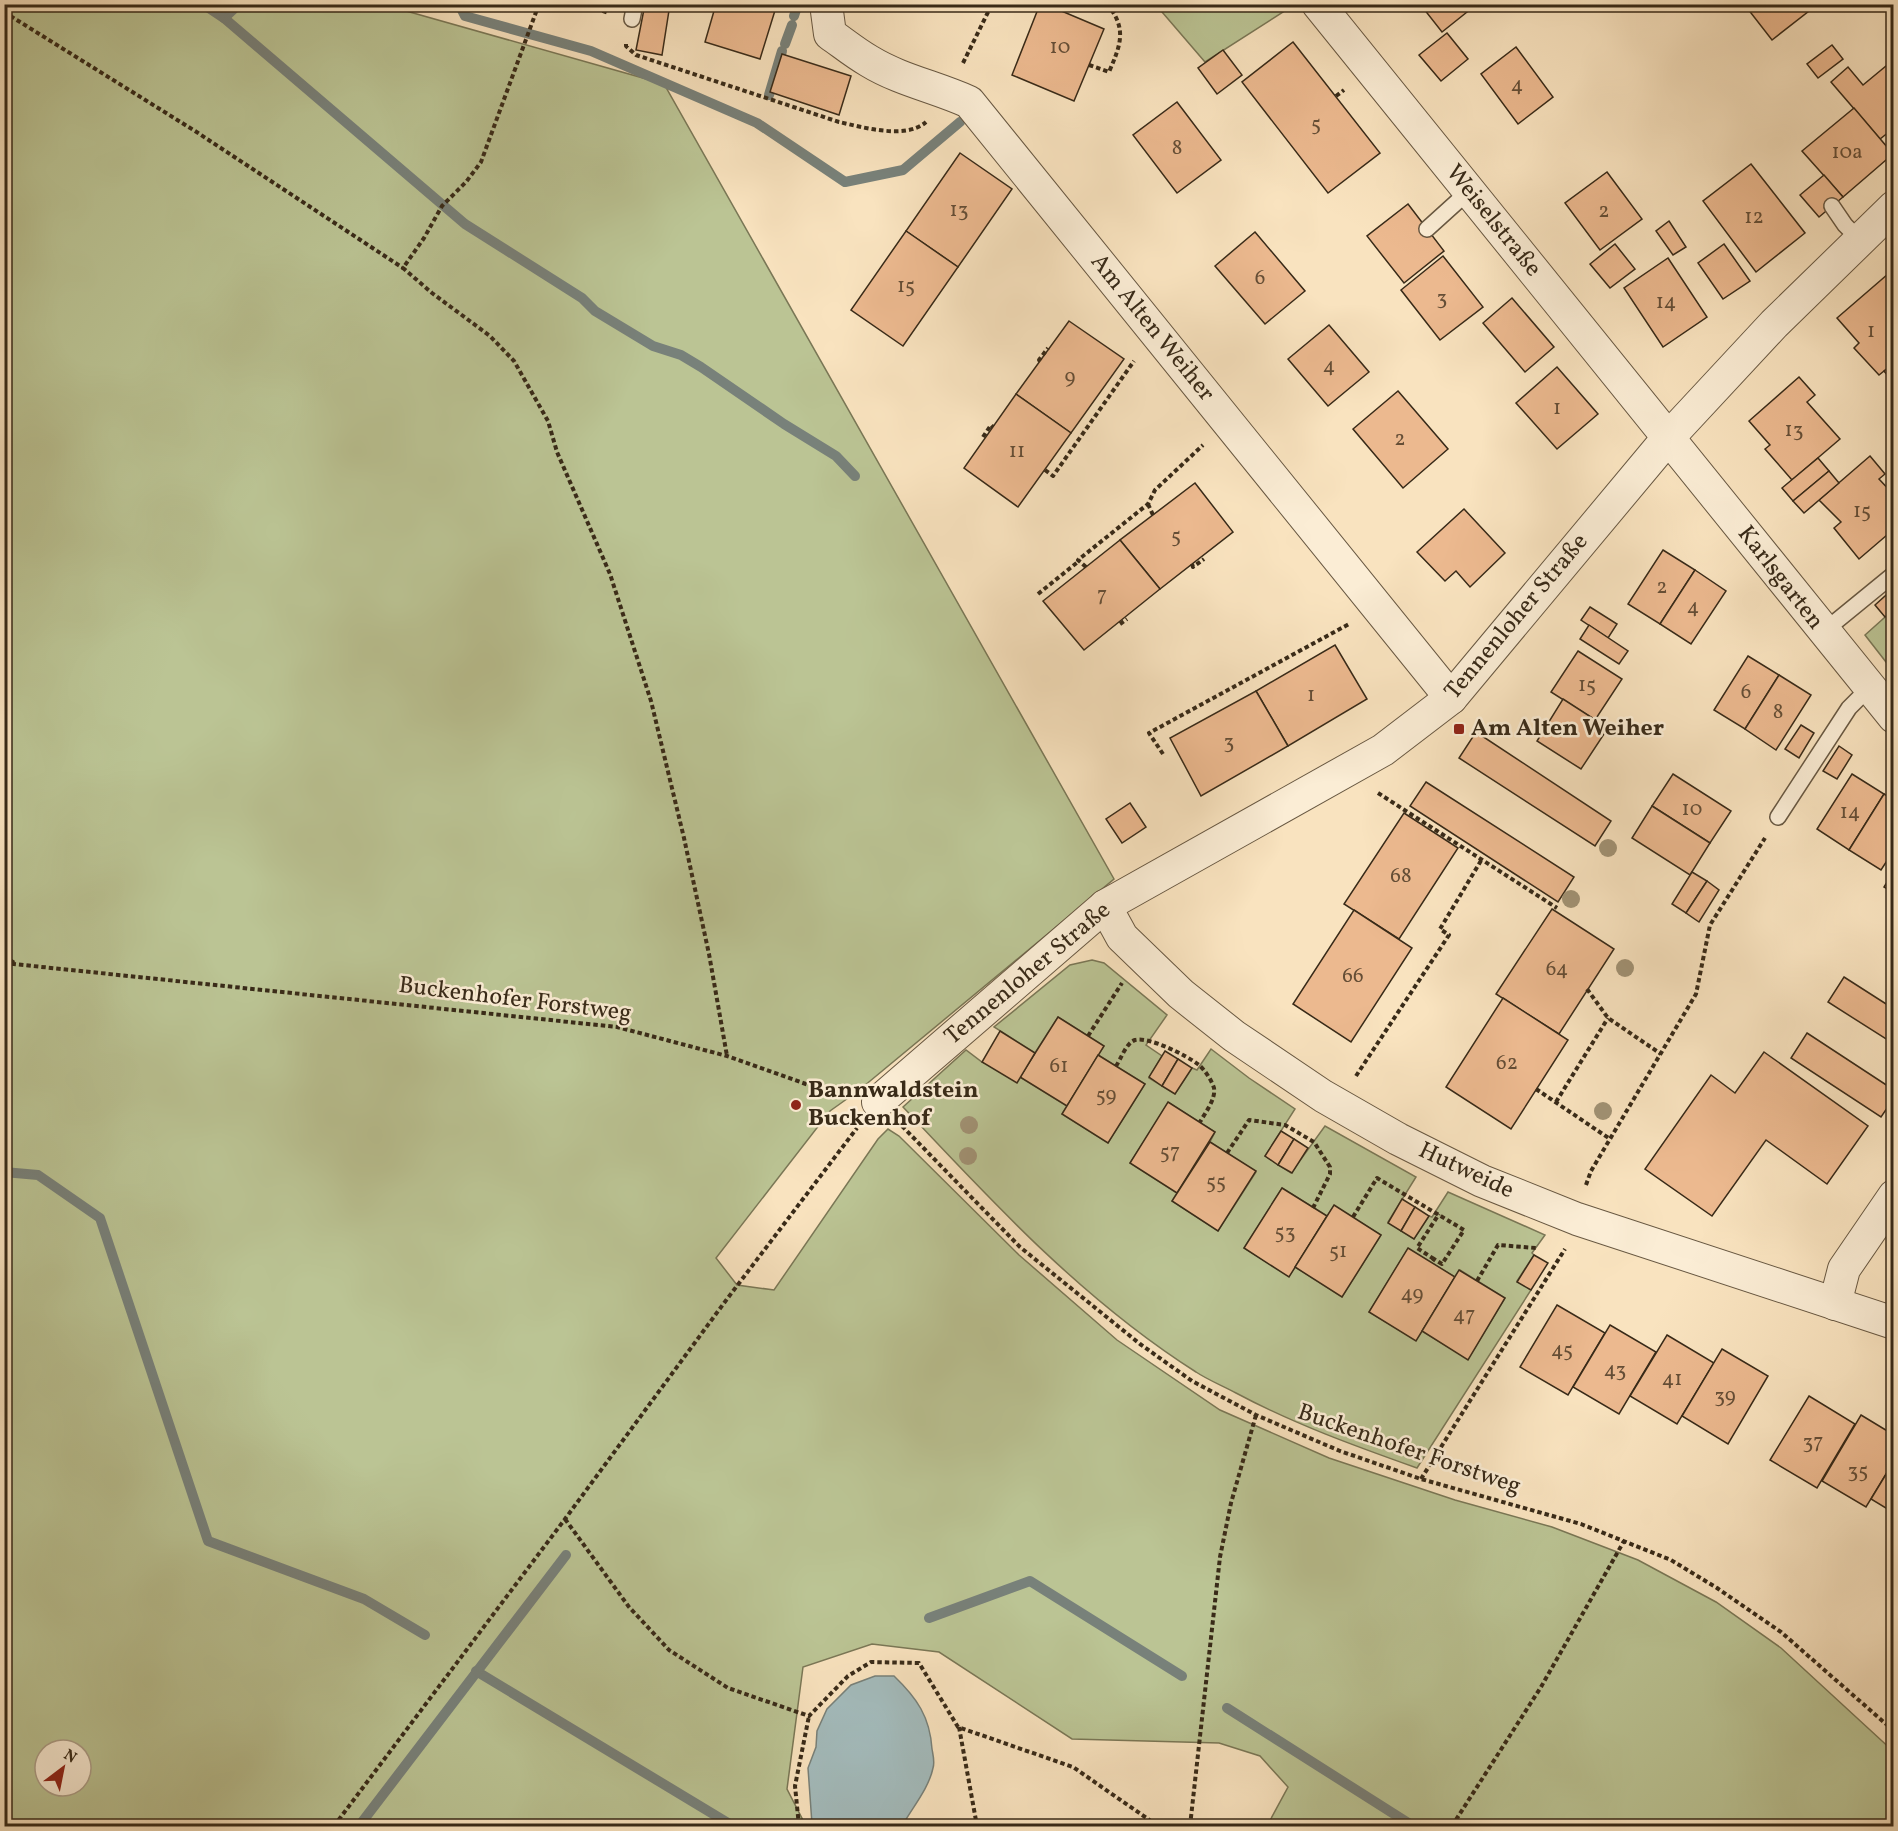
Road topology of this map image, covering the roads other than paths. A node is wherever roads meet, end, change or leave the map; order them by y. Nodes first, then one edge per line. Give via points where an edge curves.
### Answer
1 (826, 4) edge
2 (1318, 4) edge
3 (1469, 191) junction
4 (1832, 206) dead end
5 (1891, 217) edge
6 (1427, 229) dead end
7 (1860, 240) junction
8 (1668, 438) junction
9 (1893, 574) edge
10 (1823, 632) junction
11 (1869, 688) junction
12 (1451, 698) junction
13 (1893, 717) edge
14 (1778, 817) road end
15 (1105, 906) junction
16 (878, 1101) road end
17 (1893, 1196) edge
18 (1834, 1304) junction
19 (1893, 1323) edge

1 - 12 street, Am Alten Weiher via 831,34 850,48 898,75 969,102
2 - 3 street, Weiselstraße
3 - 6 lane
3 - 8 street, Weiselstraße
4 - 7 lane
5 - 7 street, Tennenloher Straße
7 - 8 street, Tennenloher Straße via 1774,324
8 - 10 street, Karlsgarten
8 - 12 street, Tennenloher Straße
9 - 10 lane
10 - 11 street, Karlsgarten
11 - 13 street, Karlsgarten
11 - 14 lane via 1849,708
12 - 15 street, Tennenloher Straße via 1383,750
15 - 16 street, Tennenloher Straße
15 - 18 street, Hutweide via 1122,937 1180,994 1323,1096 1398,1139 1482,1181 1576,1219
17 - 18 street via 1844,1269
18 - 19 street, Hutweide

